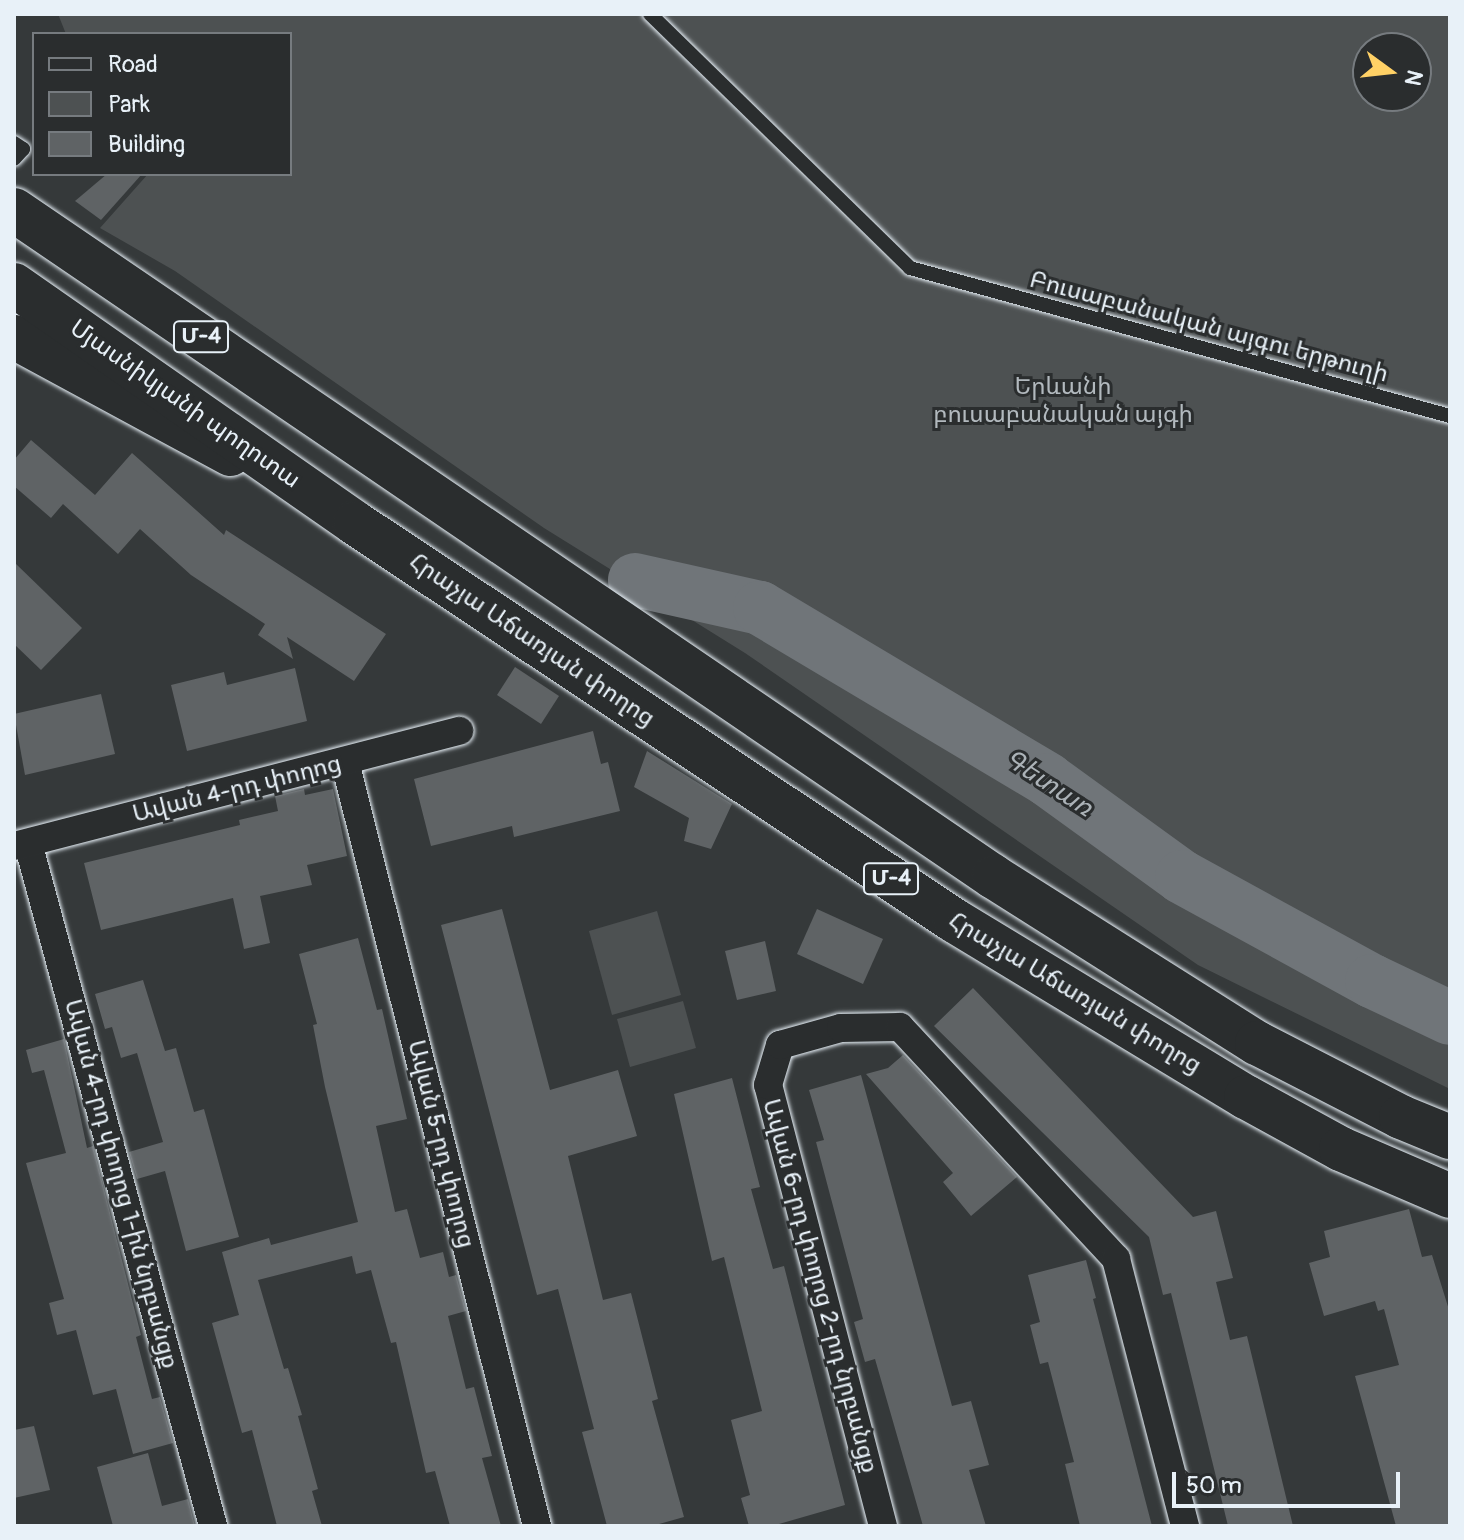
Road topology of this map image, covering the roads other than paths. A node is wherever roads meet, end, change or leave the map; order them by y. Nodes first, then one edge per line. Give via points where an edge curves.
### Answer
1 (650, 14) edge
2 (14, 143) edge
3 (14, 159) edge
4 (14, 210) edge
5 (14, 285) edge
6 (14, 337) edge
7 (1450, 416) edge
8 (355, 523) junction
9 (459, 731) dead end
10 (345, 762) junction
11 (21, 845) edge
12 (1450, 1137) edge
13 (1450, 1196) edge
14 (213, 1526) edge
15 (537, 1526) edge
16 (883, 1526) edge
17 (1185, 1526) edge

1 - 7 lane, Բուսաբանական այգու երթուղի via 910,268
2 - 3 lane via 23,149
4 - 12 main road, Մ-4 via 1021,894 1257,1043
5 - 8 main road, Մյասնիկյանի պողոտա / Մ-4
6 - 8 main road
8 - 13 main road, Հրաչյա Աճառյան փողոց / Մ-4 via 955,921 1246,1097 1341,1149
9 - 10 street, Ավան 4-րդ փողոց
10 - 11 street, Ավան 4-րդ փողոց
10 - 15 street, Ավան 5-րդ փողոց
11 - 14 street, Ավան 4-րդ փողոց 1-ին նրբանցք
16 - 17 street, Ավան 6-րդ փողոց 2-րդ նրբանցք via 768,1085 780,1045 841,1028 900,1027 1116,1259

